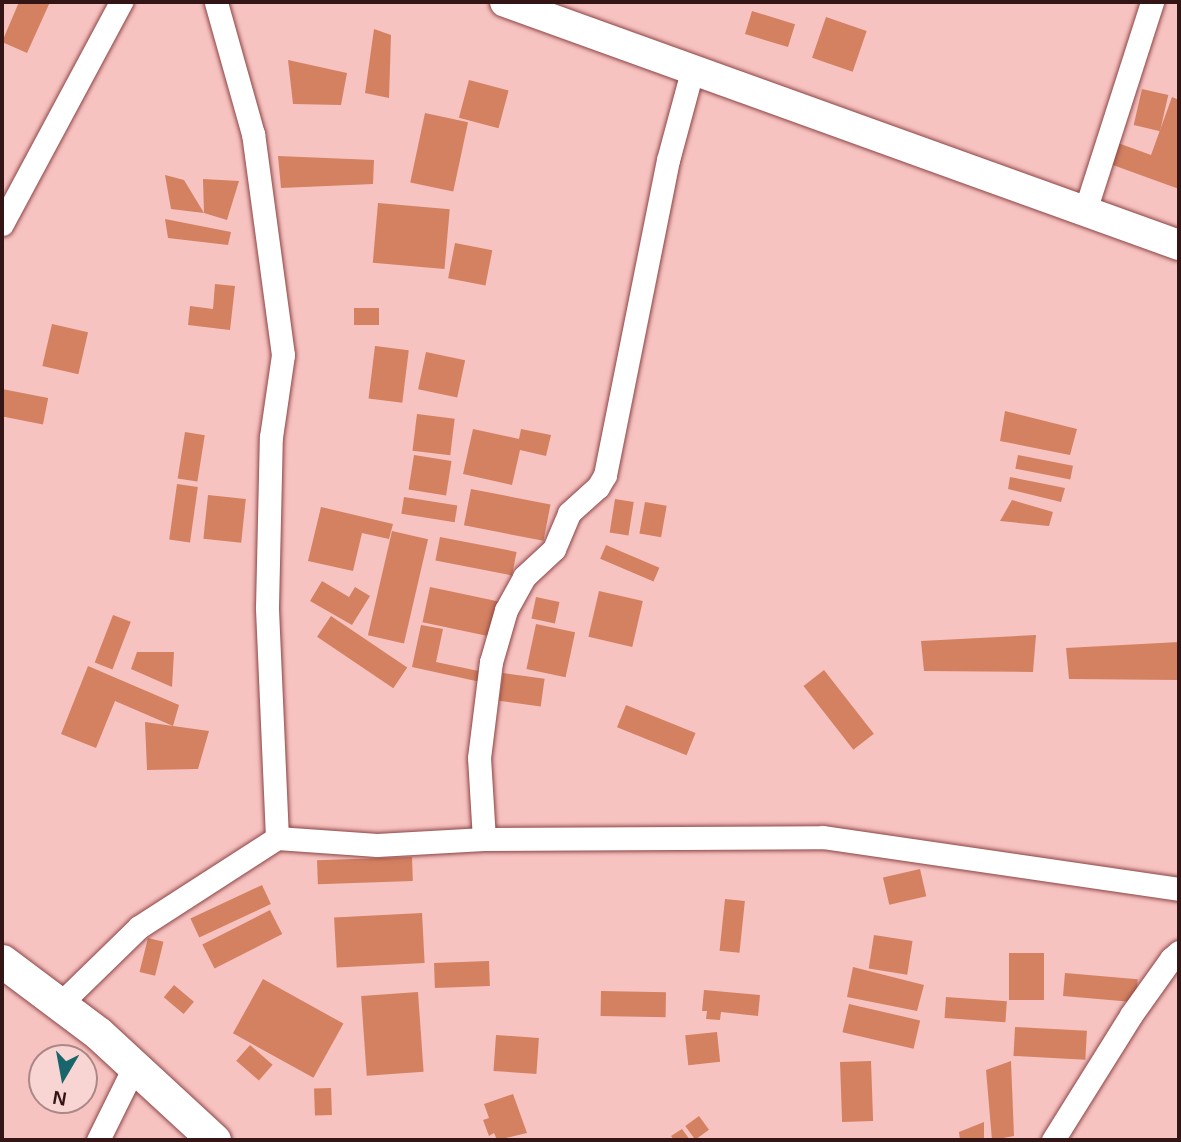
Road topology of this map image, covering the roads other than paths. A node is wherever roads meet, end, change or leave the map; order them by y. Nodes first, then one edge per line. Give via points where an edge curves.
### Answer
1 (121, 2) edge
2 (216, 2) edge
3 (505, 2) edge
4 (1152, 2) edge
5 (692, 71) junction
6 (1085, 211) junction
7 (2, 224) edge
8 (1179, 244) edge
9 (277, 838) junction
10 (484, 839) junction
11 (1179, 889) edge
12 (1179, 953) edge
13 (2, 961) edge
14 (60, 1004) junction
15 (135, 1065) junction
16 (98, 1140) edge
17 (214, 1140) edge
18 (1053, 1140) edge

1 - 7 street
2 - 9 street via 253,134 283,355 271,437 267,607
3 - 5 main road
4 - 6 street
5 - 6 main road
5 - 10 street via 668,160 605,475 569,513 554,548 524,577 506,610 491,662 479,758
6 - 8 main road
9 - 10 street via 377,845
9 - 14 street via 139,927
10 - 11 street via 823,837
12 - 18 street via 1131,1015
13 - 14 highway
14 - 15 highway
15 - 16 street
15 - 17 highway

